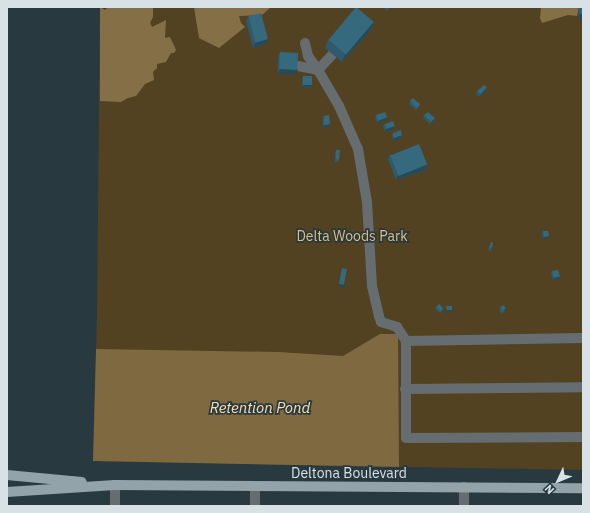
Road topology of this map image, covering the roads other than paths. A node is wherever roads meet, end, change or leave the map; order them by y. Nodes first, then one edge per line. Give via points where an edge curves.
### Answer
1 (305, 43) dead end
2 (333, 54) edge
3 (298, 66) edge
4 (318, 70) junction
5 (583, 338) edge
6 (406, 341) junction
7 (583, 387) edge
8 (405, 389) junction
9 (583, 437) edge
10 (7, 475) edge
11 (115, 485) junction
12 (255, 486) junction
13 (464, 487) junction
14 (583, 488) edge
15 (7, 492) edge
16 (115, 506) edge
17 (255, 506) edge
18 (464, 506) edge

1 - 4 street via 308,56
2 - 4 street
3 - 4 street
4 - 6 street via 339,106 358,149 367,202 372,286 381,322 397,327
5 - 6 street
6 - 8 street
7 - 8 street
8 - 9 street via 406,438
10 - 11 main road, Deltona Boulevard
11 - 12 main road, Deltona Boulevard
11 - 15 main road, Deltona Boulevard
11 - 16 street
12 - 13 main road, Deltona Boulevard
12 - 17 street
13 - 14 main road, Deltona Boulevard
13 - 18 street

